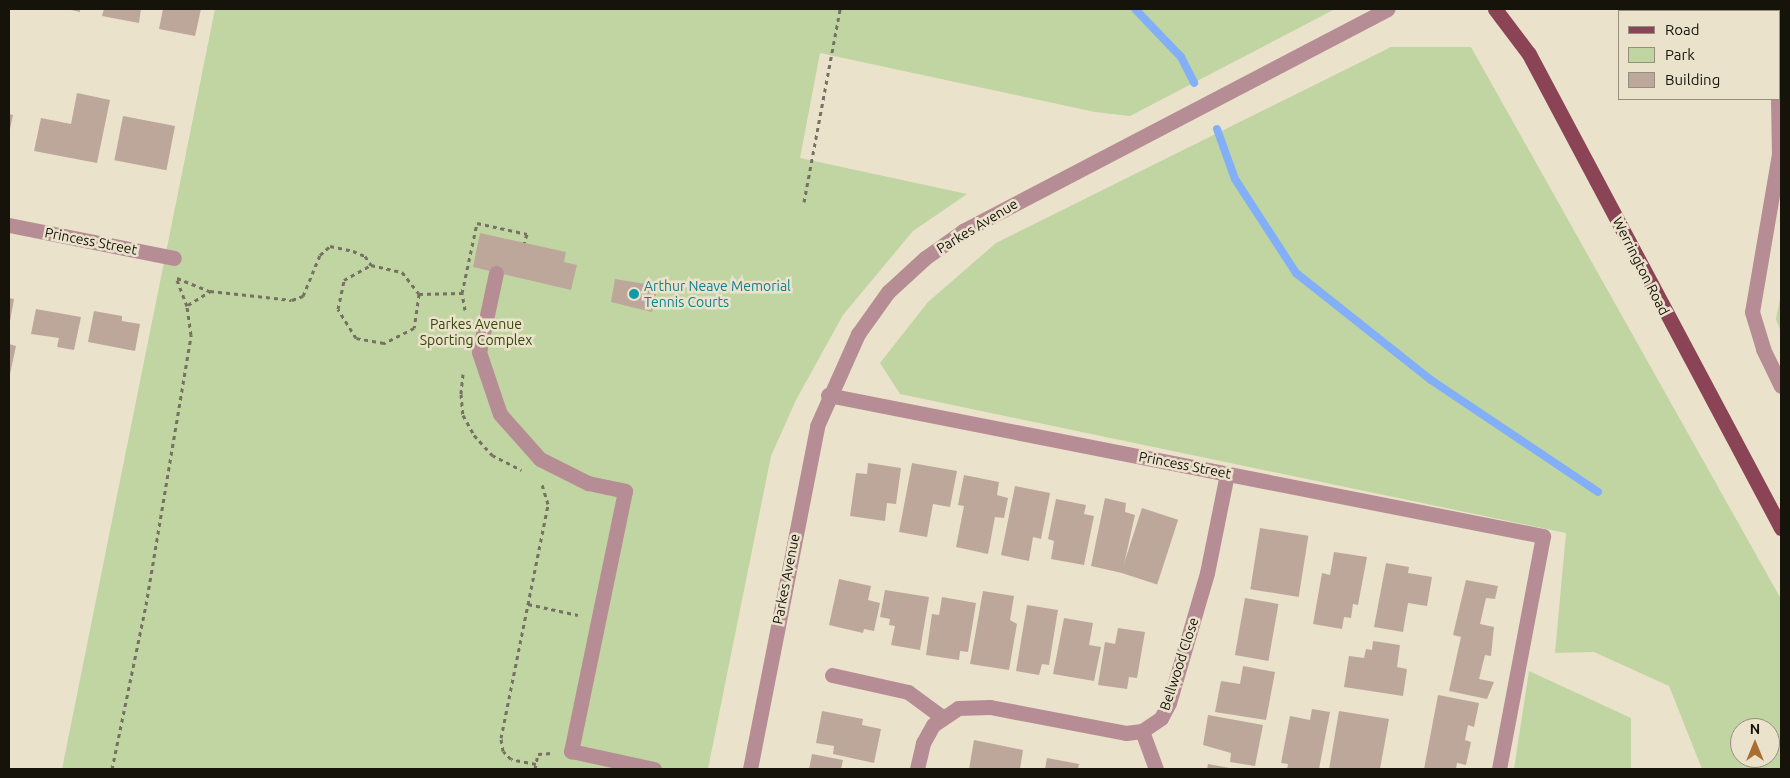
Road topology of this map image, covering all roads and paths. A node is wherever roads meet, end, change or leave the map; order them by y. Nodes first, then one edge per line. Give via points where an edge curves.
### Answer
1 (840, 9) edge
2 (1387, 9) edge
3 (1496, 9) edge
4 (1780, 104) edge
5 (804, 202) dead end
6 (9, 225) edge
7 (524, 243) dead end
8 (174, 258) joint
9 (371, 265) junction
10 (496, 272) dead end
11 (176, 278) junction
12 (210, 291) junction
13 (462, 293) junction
14 (419, 294) junction
15 (188, 306) junction
16 (467, 318) dead end
17 (464, 367) dead end
18 (1781, 386) edge
19 (828, 395) junction
20 (528, 474) dead end
21 (1227, 474) junction
22 (535, 478) dead end
23 (1781, 528) edge
24 (528, 604) junction
25 (597, 620) junction
26 (832, 675) dead end
27 (942, 718) junction
28 (1142, 731) junction
29 (536, 764) dead end
30 (112, 769) edge
31 (654, 769) edge
32 (750, 769) edge
33 (917, 769) edge
34 (1156, 769) edge
35 (1499, 769) edge

1 - 5 path
2 - 19 street, Parkes Avenue via 942,244 899,281 868,318
3 - 23 main road, Werrington Road via 1530,54
4 - 18 street via 1779,154 1752,312 1763,349
6 - 8 street, Princess Street
7 - 13 path via 526,234 477,223
8 - 11 path
9 - 12 path via 365,256 330,246 320,255 303,296 292,300
9 - 14 path via 402,272
9 - 14 path via 344,280 338,309 356,338 384,343 414,328
10 - 25 street via 479,352 500,414 540,459 588,483 625,491
11 - 12 path
11 - 15 path
12 - 15 path
13 - 14 path
13 - 16 path
15 - 30 path via 191,335 146,605
17 - 20 path via 463,415 474,435 492,455
19 - 21 street, Princess Street
19 - 32 street, Parkes Avenue via 808,465
21 - 28 street, Bellwood Close via 1208,573 1169,703 1161,718
21 - 35 street, Princess Street via 1543,536
22 - 24 path via 542,482 548,504
24 - 25 path
24 - 29 path via 501,738 503,751 511,759
25 - 31 street via 571,751
26 - 27 street via 908,692
27 - 28 street via 958,708 984,706 1118,733
27 - 33 street via 923,743
28 - 34 street

